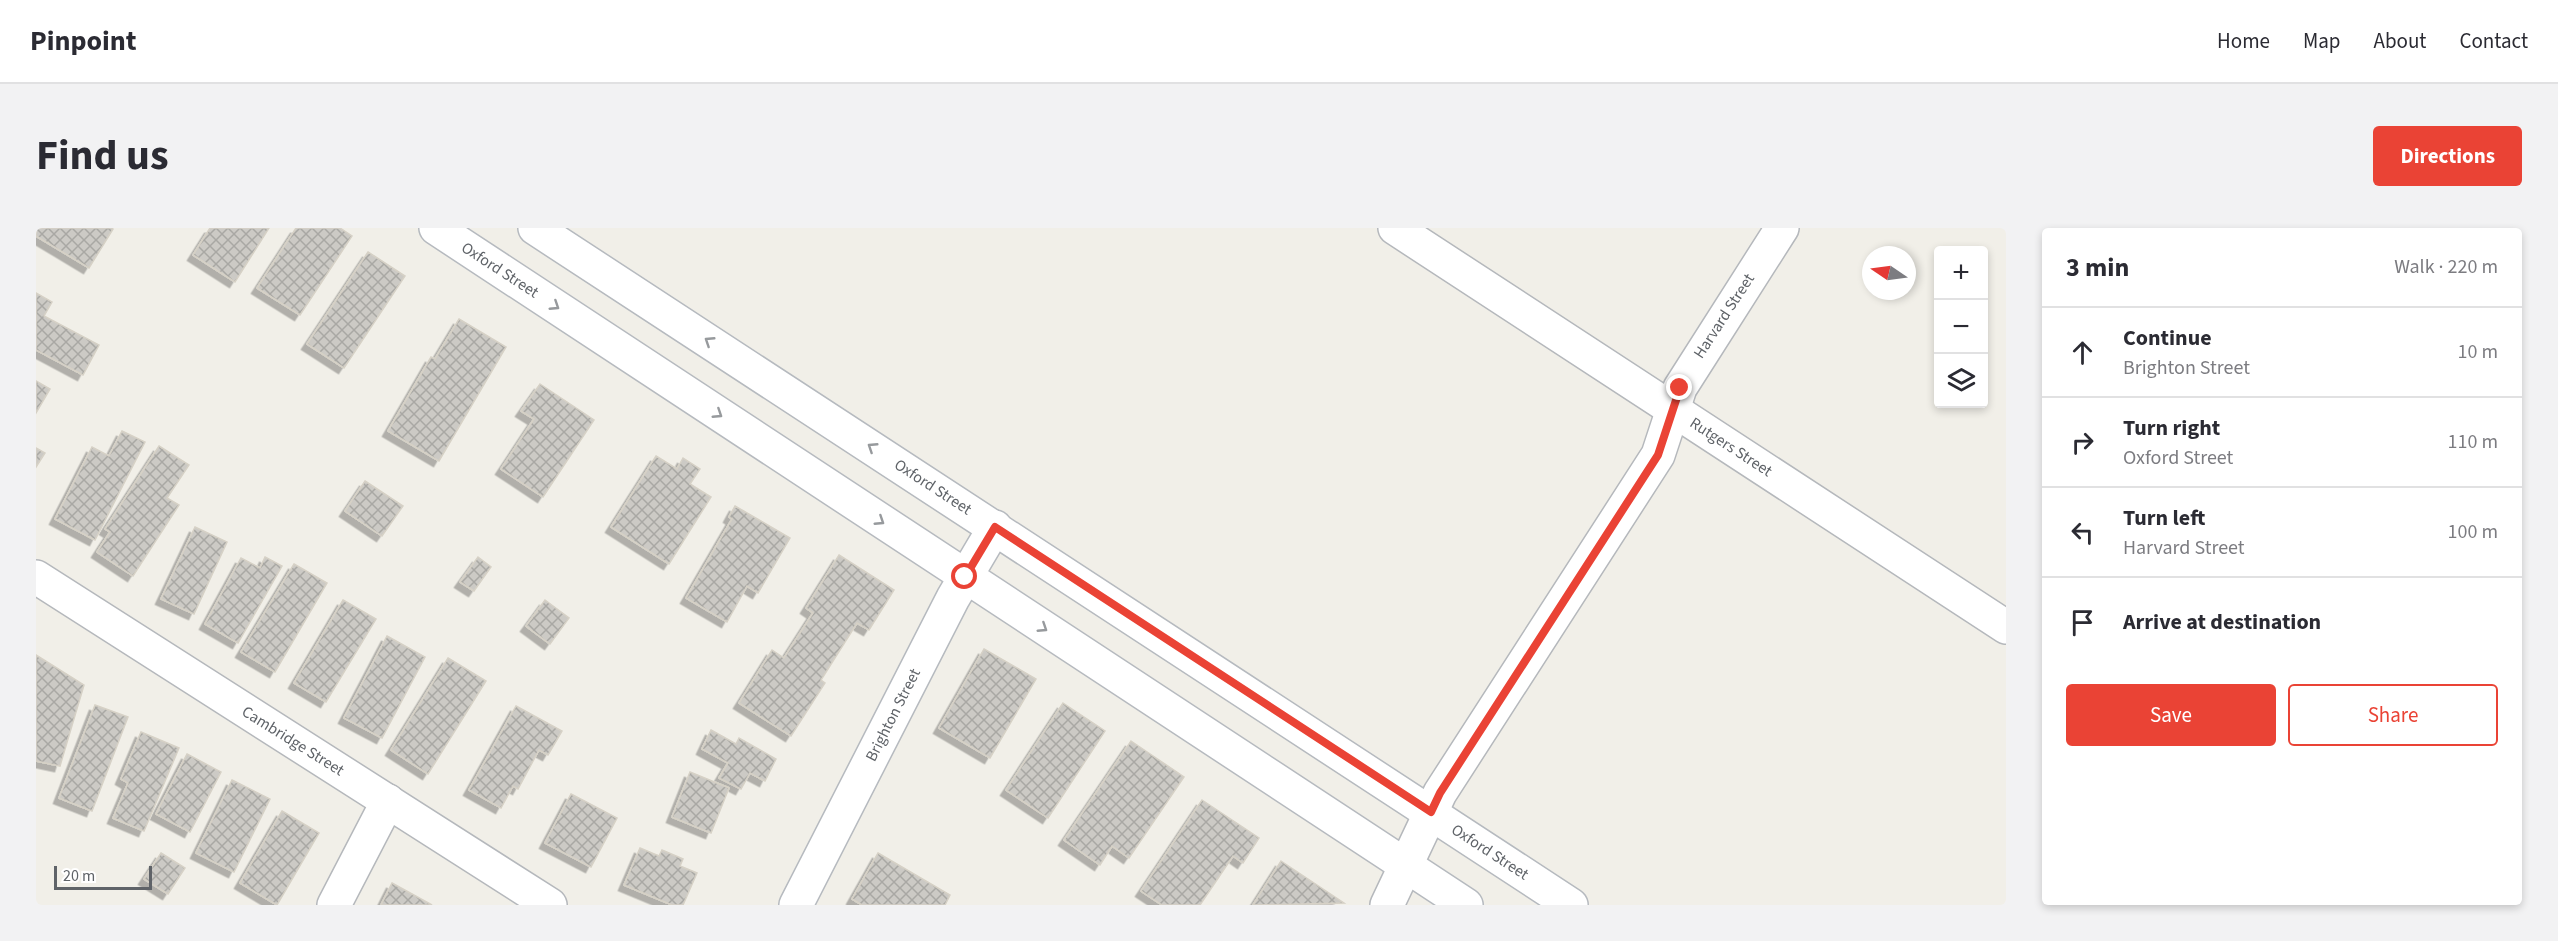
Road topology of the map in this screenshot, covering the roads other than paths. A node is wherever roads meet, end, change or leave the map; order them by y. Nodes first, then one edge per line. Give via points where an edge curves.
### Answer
1 (436, 228) edge
2 (534, 228) edge
3 (1395, 228) edge
4 (1782, 228) edge
5 (1672, 409) junction
6 (995, 527) junction
7 (965, 577) junction
8 (36, 578) edge
9 (2006, 627) edge
10 (388, 801) junction
11 (1431, 812) junction
12 (1406, 866) junction
13 (334, 905) edge
14 (550, 905) edge
15 (796, 905) edge
16 (1387, 905) edge
17 (1466, 905) edge
18 (1571, 905) edge

1 -> 7 street, Oxford Street
6 -> 2 street, Oxford Street
3 - 5 street, Rutgers Street
4 - 5 street, Harvard Street via 1691,368
5 - 9 street, Rutgers Street
5 - 11 street, Harvard Street via 1658,455
6 - 7 street, Brighton Street
6 - 11 street, Oxford Street
7 -> 12 street, Oxford Street
7 - 15 street, Brighton Street
8 - 10 street, Cambridge Street
10 - 13 street
10 - 14 street, Cambridge Street
11 - 12 street, Harvard Street
11 - 18 street, Oxford Street
12 - 16 street, Harvard Street
12 - 17 street, Oxford Street

